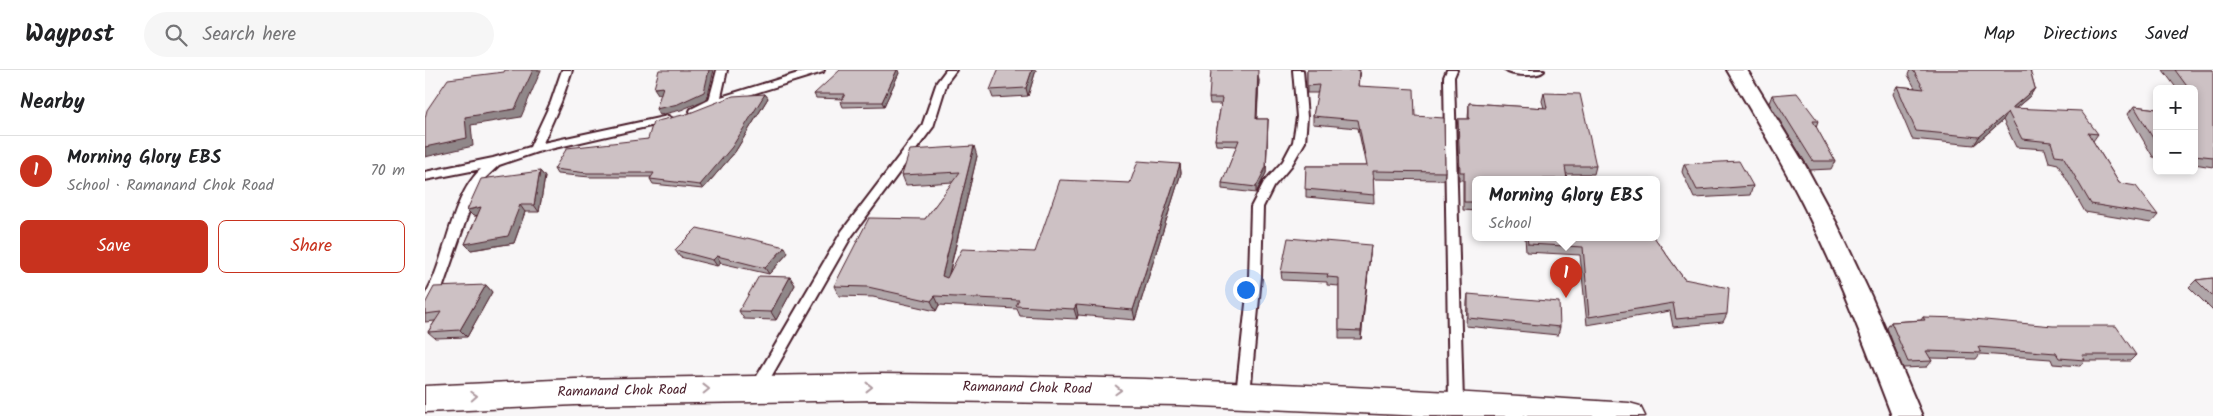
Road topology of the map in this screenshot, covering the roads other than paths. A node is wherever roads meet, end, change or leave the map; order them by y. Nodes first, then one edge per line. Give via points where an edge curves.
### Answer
1 (567, 70) edge
2 (723, 70) edge
3 (819, 70) edge
4 (951, 70) edge
5 (1298, 70) edge
6 (1452, 70) edge
7 (1510, 70) edge
8 (1737, 70) edge
9 (1539, 71) dead end
10 (714, 102) junction
11 (535, 149) junction
12 (495, 162) junction
13 (425, 176) edge
14 (425, 306) edge
15 (758, 388) junction
16 (1243, 394) junction
17 (425, 399) edge
18 (1456, 403) junction
19 (1629, 416) edge
20 (1907, 416) edge

1 - 11 lane
2 - 10 lane
3 - 10 lane
4 - 15 lane via 942,82 927,127 846,234
5 - 16 lane via 1302,117 1299,142 1268,185 1257,207 1255,277
6 - 18 lane via 1449,76
7 - 9 lane
8 - 20 street via 1798,171 1826,226
10 - 11 lane via 680,116
11 - 12 lane
12 - 13 lane
12 - 14 lane via 470,191 435,289
15 -> 16 highway, Ramanand Chok Road via 1036,387
17 -> 15 highway, Ramanand Chok Road via 537,392
16 - 18 highway, Ramanand Chok Road
18 - 19 highway, Ramanand Chok Road

